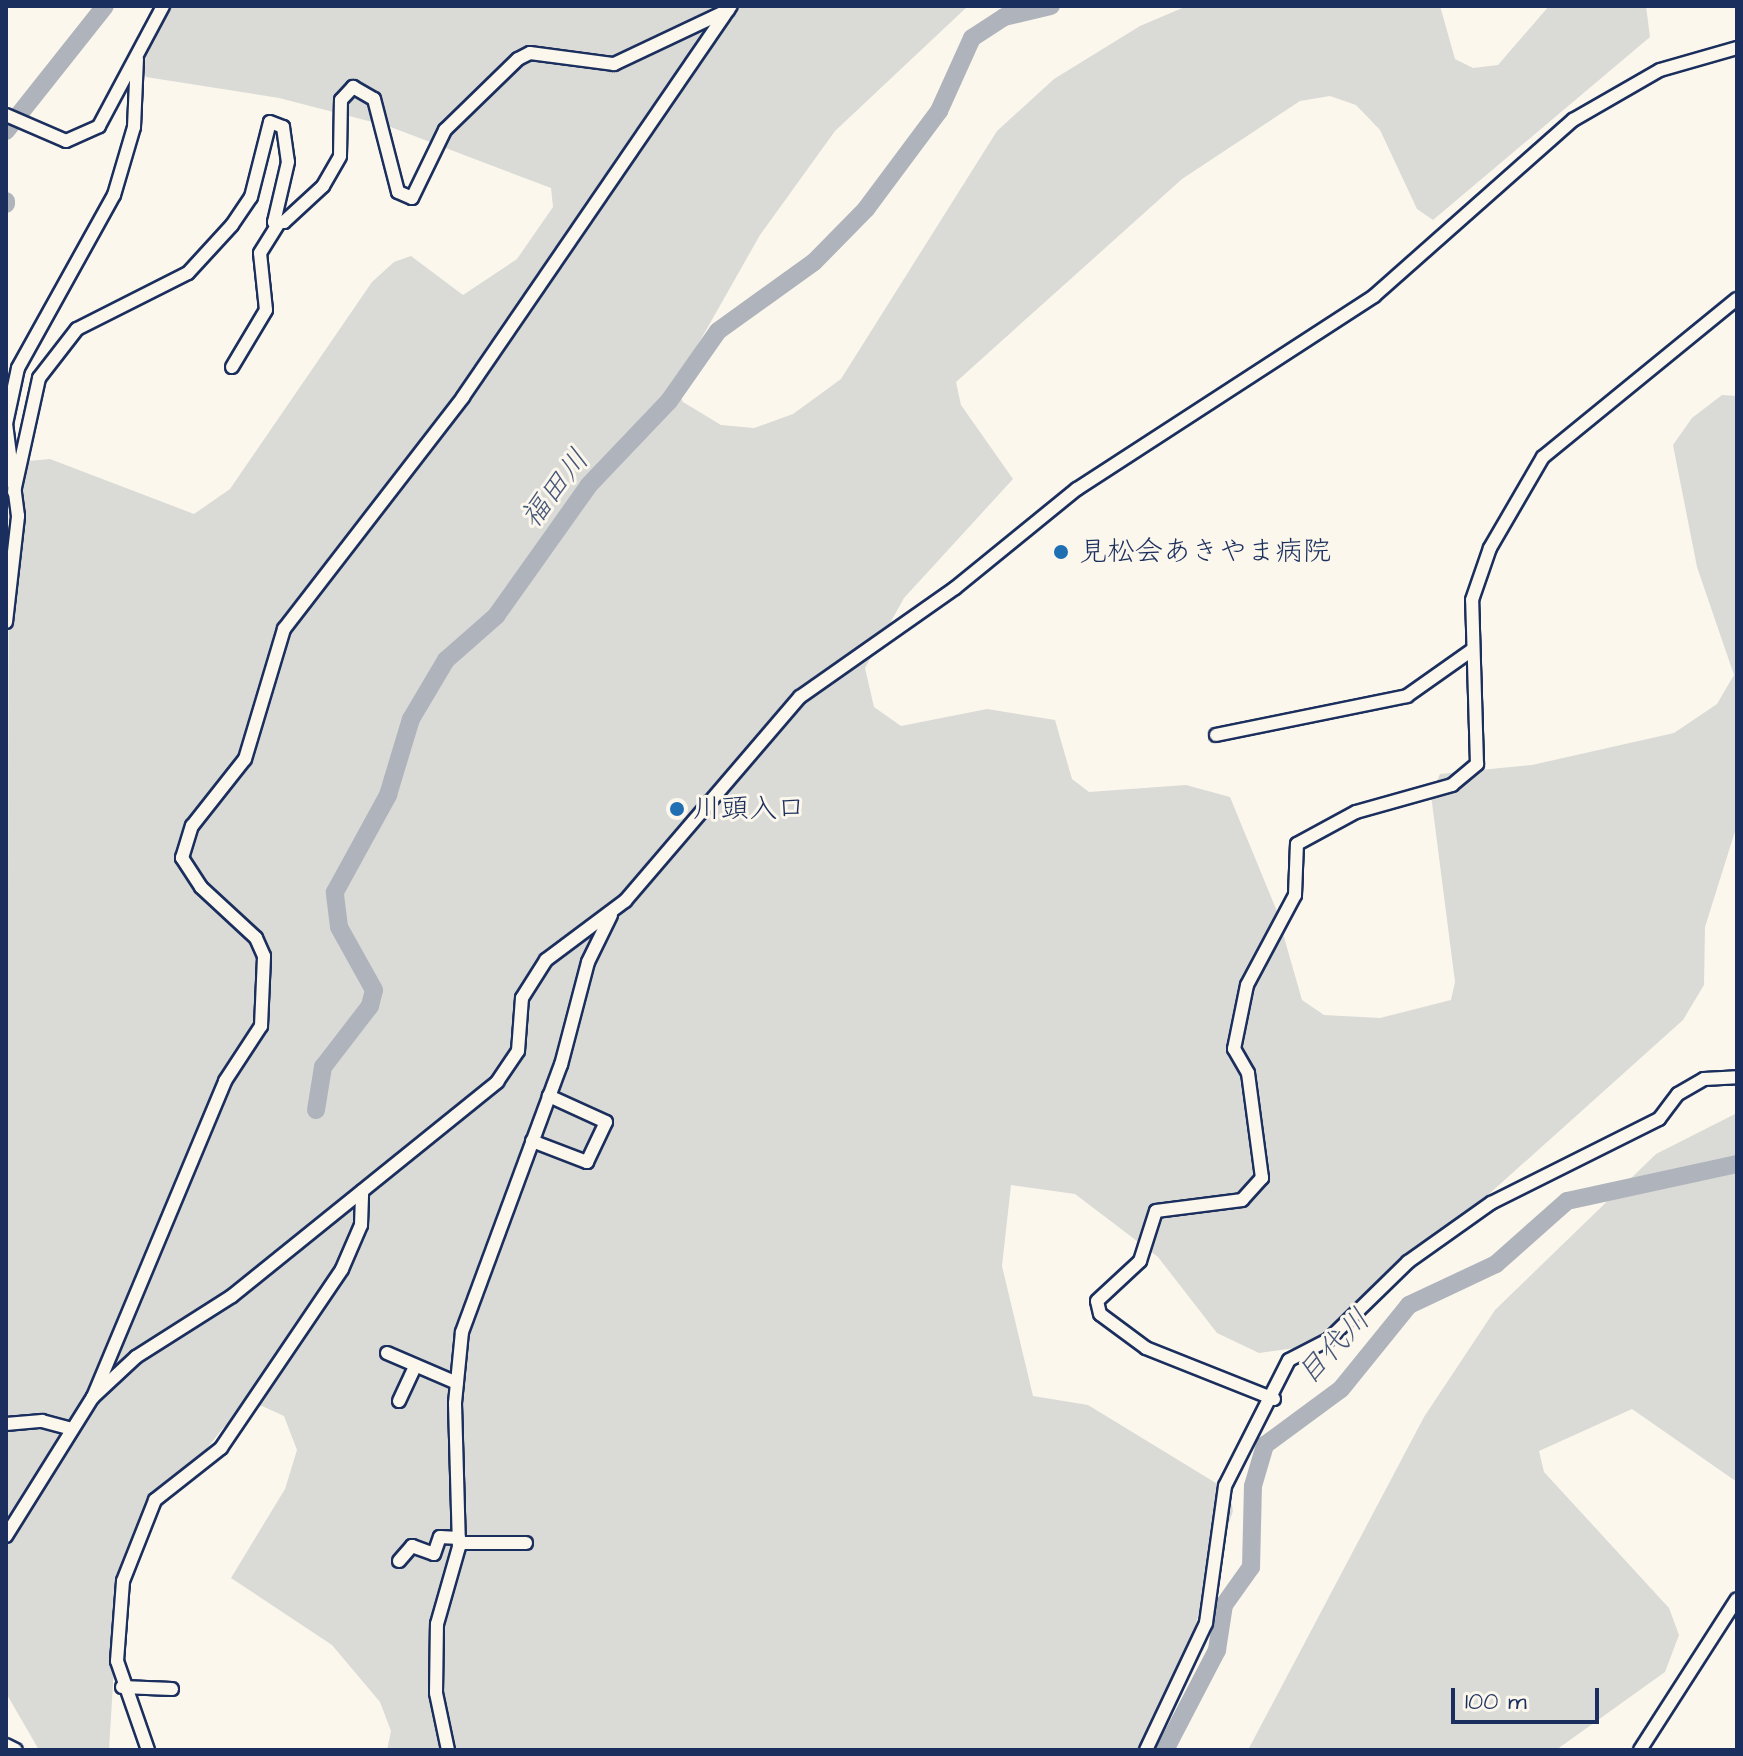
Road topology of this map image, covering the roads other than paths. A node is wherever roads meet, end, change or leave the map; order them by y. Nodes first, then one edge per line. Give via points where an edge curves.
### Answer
1 (163, 6) edge
2 (729, 8) edge
3 (1737, 48) edge
4 (137, 59) junction
5 (6, 115) edge
6 (279, 222) junction
7 (1737, 299) edge
8 (232, 367) dead end
9 (14, 492) junction
10 (6, 622) edge
11 (1472, 650) junction
12 (1216, 735) dead end
13 (613, 912) junction
14 (1737, 1077) edge
15 (549, 1096) junction
16 (532, 1141) junction
17 (362, 1191) junction
18 (387, 1353) dead end
19 (415, 1366) junction
20 (457, 1383) junction
21 (93, 1397) junction
22 (1274, 1399) junction
23 (399, 1401) dead end
24 (6, 1424) edge
25 (72, 1429) junction
26 (6, 1536) edge
27 (459, 1540) junction
28 (526, 1543) dead end
29 (399, 1561) dead end
30 (1737, 1599) edge
31 (122, 1687) junction
32 (172, 1689) dead end
33 (6, 1745) edge
34 (16, 1750) edge
35 (148, 1750) edge
36 (448, 1750) edge
37 (1146, 1750) edge
38 (1640, 1750) edge

1 - 4 street
2 - 6 street via 614,64 530,53 518,59 445,130 412,198 398,192 374,99 353,87 341,100 340,156 323,186
2 - 21 street via 463,397 284,629 245,759 192,826 182,858 264,956 261,1026 225,1081
3 - 13 street via 1660,70 1573,120 1374,296 1077,489 955,588 800,697
4 - 5 street via 99,126 66,141 34,132
4 - 9 street via 134,127 114,195 18,368 6,424
6 - 8 street via 260,253 266,310
6 - 9 street via 276,203 288,162 276,122 262,133 251,197 188,273 77,329 63,344 27,409
7 - 11 street via 1543,457 1490,548 1472,600
9 - 10 street via 15,586
11 - 12 street via 1407,696
11 - 22 street via 1477,764 1452,785 1356,812 1297,844 1295,895 1247,985 1234,1049 1248,1073 1262,1178 1242,1200 1156,1211 1140,1261 1097,1301 1100,1314 1146,1348
13 - 15 street via 588,962
13 - 17 street via 546,960 522,998 518,1051 497,1082
14 - 22 street via 1704,1079 1678,1094 1659,1119 1491,1203 1408,1262 1328,1340 1289,1360
15 - 16 street
15 - 16 street via 606,1122 587,1162
16 - 20 street via 462,1332
17 - 21 street via 232,1296 136,1357
17 - 31 street via 351,1252 265,1388 221,1448 155,1500 114,1623
18 - 19 street
19 - 20 street
19 - 23 street
20 - 27 street
21 - 25 street
22 - 37 street via 1225,1486 1206,1623
24 - 25 street via 42,1421
25 - 26 street
27 - 28 street
27 - 29 street via 440,1537 434,1554 412,1546
27 - 36 street via 437,1624 436,1693
30 - 38 street
31 - 32 street
31 - 35 street
33 - 34 street

